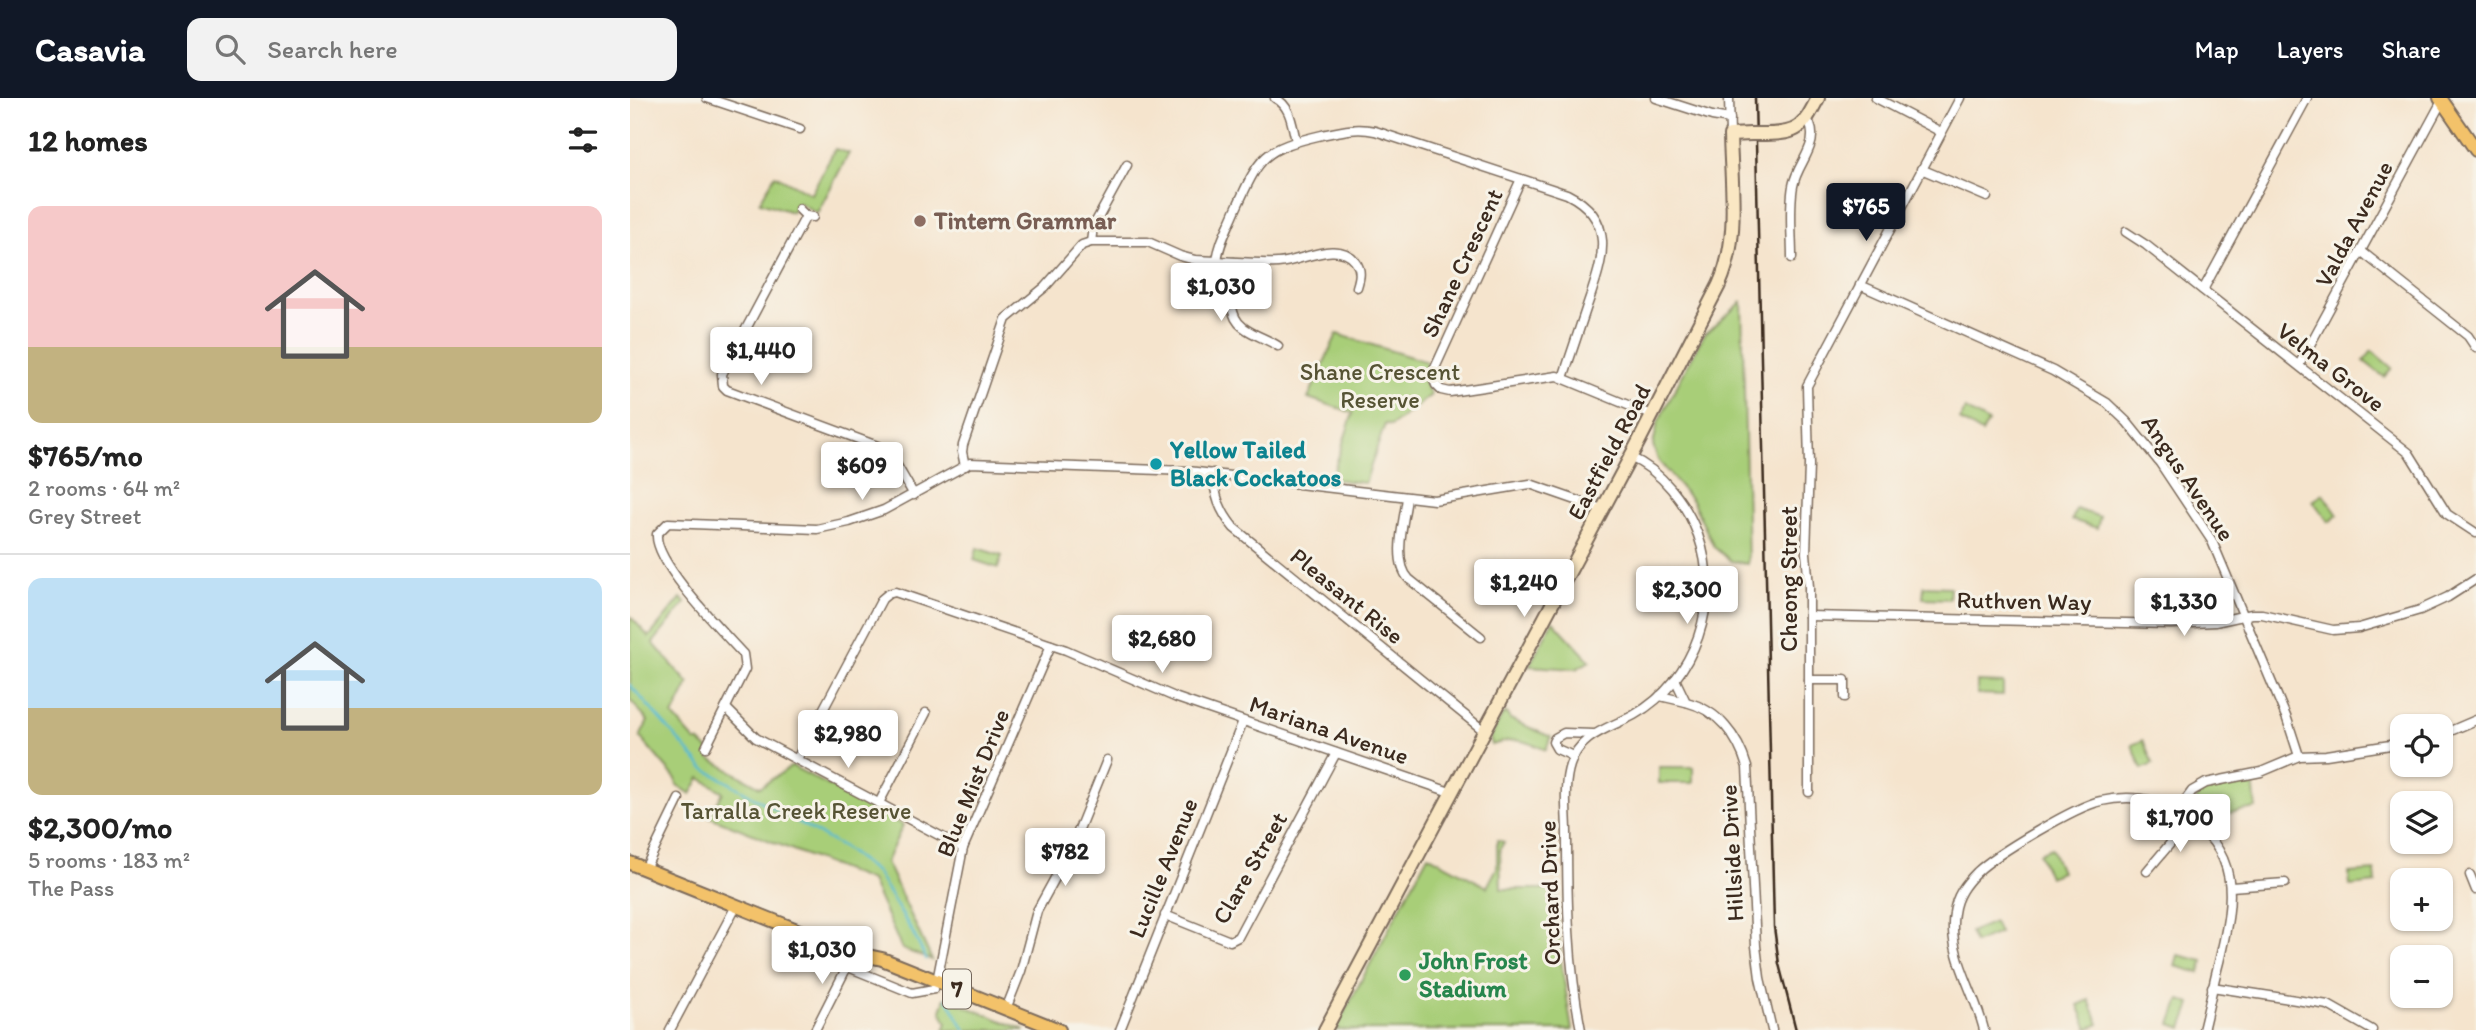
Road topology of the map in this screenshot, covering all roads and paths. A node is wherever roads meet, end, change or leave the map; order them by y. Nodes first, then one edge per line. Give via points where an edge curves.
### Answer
1 (707, 98) edge
2 (1275, 98) edge
3 (1656, 98) edge
4 (1729, 98) edge
5 (1818, 98) edge
6 (1876, 98) edge
7 (1959, 98) edge
8 (2307, 98) edge
9 (2441, 99) edge
10 (1730, 119) junction
11 (1807, 119) junction
12 (800, 129) dead end
13 (1941, 132) junction
14 (1730, 135) junction
15 (1296, 141) junction
16 (2476, 150) edge
17 (1127, 164) dead end
18 (1921, 169) junction
19 (1521, 179) junction
20 (1987, 197) dead end
21 (799, 209) dead end
22 (2126, 232) dead end
23 (1091, 242) junction
24 (2361, 251) junction
25 (1792, 258) dead end
26 (1217, 261) junction
27 (1234, 262) junction
28 (1860, 285) junction
29 (1357, 286) dead end
30 (2203, 290) junction
31 (1278, 346) dead end
32 (2476, 348) edge
33 (2299, 365) junction
34 (1563, 377) junction
35 (1652, 415) junction
36 (1630, 457) junction
37 (965, 466) junction
38 (1213, 473) junction
39 (914, 495) junction
40 (1407, 498) junction
41 (1602, 509) junction
42 (2476, 533) edge
43 (2476, 579) edge
44 (1809, 616) junction
45 (2243, 616) junction
46 (1481, 637) dead end
47 (1051, 645) junction
48 (1675, 679) junction
49 (1808, 680) junction
50 (1660, 696) junction
51 (1845, 697) dead end
52 (1686, 702) junction
53 (726, 708) junction
54 (926, 713) dead end
55 (2476, 720) edge
56 (1243, 721) junction
57 (1483, 730) junction
58 (2453, 730) edge
59 (1592, 734) junction
60 (2390, 745) edge
61 (706, 747) dead end
62 (1336, 753) junction
63 (1573, 756) junction
64 (2299, 756) junction
65 (797, 760) junction
66 (1107, 760) dead end
67 (1450, 792) junction
68 (1809, 792) dead end
69 (680, 799) dead end
70 (879, 803) junction
71 (2179, 810) junction
72 (2191, 818) junction
73 (963, 848) junction
74 (630, 863) edge
75 (645, 869) junction
76 (2147, 872) dead end
77 (2470, 875) dead end
78 (2285, 883) dead end
79 (2231, 887) junction
80 (2476, 890) edge
81 (736, 906) junction
82 (1165, 915) junction
83 (854, 953) junction
84 (848, 967) junction
85 (936, 985) junction
86 (2212, 987) junction
87 (1006, 1009) junction
88 (1983, 1029) edge
89 (670, 1030) edge
90 (815, 1030) edge
91 (1035, 1030) edge
92 (1059, 1030) edge
93 (1120, 1030) edge
94 (1325, 1030) edge
95 (1581, 1030) edge
96 (1772, 1030) edge
97 (2203, 1030) edge
98 (2372, 1030) edge

1 - 12 street
2 - 15 street via 1288,110
3 - 10 street
4 - 10 street
5 - 11 main road
6 - 13 street
7 - 13 street, Cheong Street
8 - 30 street
9 - 16 main road
9 - 24 street, Valda Avenue
10 - 14 street
11 - 14 main road via 1783,134
11 - 25 street via 1813,140 1793,186
13 - 18 street, Cheong Street
14 - 35 main road, Eastfield Road via 1732,234 1727,264
15 - 19 street via 1366,129
15 - 26 street via 1276,148 1256,167
17 - 23 street via 1093,227
18 - 20 street
18 - 28 street, Cheong Street
19 - 34 street via 1581,202 1601,231 1602,262
19 - 34 street, Shane Crescent via 1434,368 1433,380 1441,390 1450,392
21 - 39 street via 810,217 722,374 723,386 880,447 892,457
22 - 30 street, Velma Grove
23 - 26 street via 1148,242 1188,258
23 - 37 street via 1082,245 1045,287 1006,319 963,445
24 - 32 street
24 - 33 street, Valda Avenue
26 - 27 street
27 - 29 street via 1279,263 1336,251 1355,260 1361,276
27 - 31 street via 1232,308 1237,323
28 - 44 street, Cheong Street via 1807,386
28 - 45 street, Angus Avenue via 2053,371 2107,403 2160,463 2212,541
30 - 33 street, Velma Grove
33 - 42 street, Velma Grove via 2409,453 2447,514
34 - 35 street, Shane Crescent
35 - 36 main road, Eastfield Road
36 - 41 main road, Eastfield Road
36 - 48 street via 1650,468 1675,493 1696,528 1704,555 1705,612 1694,649
37 - 38 street
37 - 39 street
38 - 40 street
38 - 57 street, Pleasant Rise via 1219,507 1234,528
39 - 53 street via 884,510 817,529 677,522 662,527 658,544 684,588 745,659 745,669
40 - 41 street via 1434,500 1531,484
40 - 46 street via 1400,568
41 - 57 main road, Eastfield Road
43 - 45 street, Ruthven Way via 2420,610 2359,628 2333,630 2262,614
44 - 45 street, Ruthven Way via 2171,624
44 - 49 street, Cheong Street
45 - 64 street, Angus Avenue
47 - 56 street, Mariana Avenue
47 - 65 street, Mariana Avenue via 900,593 888,594
47 - 73 street, Blue Mist Drive
48 - 50 street
48 - 52 street
49 - 51 street via 1845,680
49 - 68 street, Cheong Street
50 - 52 street, Hillside Drive
50 - 59 street via 1634,715
52 - 96 street, Hillside Drive via 1709,710 1721,721 1747,767 1756,946
53 - 61 street
53 - 65 street via 756,738
54 - 70 street
55 - 58 street
56 - 62 street, Mariana Avenue
56 - 82 street, Lucille Avenue
57 - 67 main road, Eastfield Road
59 - 63 street
59 - 63 street via 1564,733 1555,738 1557,749
60 - 64 street
62 - 67 street, Mariana Avenue
62 - 82 street, Clare Street via 1238,937 1230,941
63 - 95 street, Orchard Drive via 1566,796 1568,923
64 - 71 street via 2261,772 2198,785
65 - 70 street
66 - 87 street via 1071,849 1037,911
67 - 94 main road, Eastfield Road
69 - 75 street
70 - 73 street
71 - 72 street
71 - 88 street via 2141,799 2098,801 1996,858 1968,881 1955,904 1952,932
72 - 76 street
72 - 79 street via 2219,850
73 - 85 street, Blue Mist Drive
74 - 75 main road, 7
75 - 81 main road, 7
77 - 80 street
78 - 79 street
79 - 86 street via 2231,908
81 - 83 main road, 7
81 - 89 street
82 - 93 street, Lucille Avenue
83 - 84 street
83 - 85 main road, 7 via 882,959
84 - 85 street via 912,993
84 - 90 street
85 - 87 main road, 7
85 - 91 main road, 7
86 - 97 street
86 - 98 street via 2328,1005
87 - 92 main road, 7

